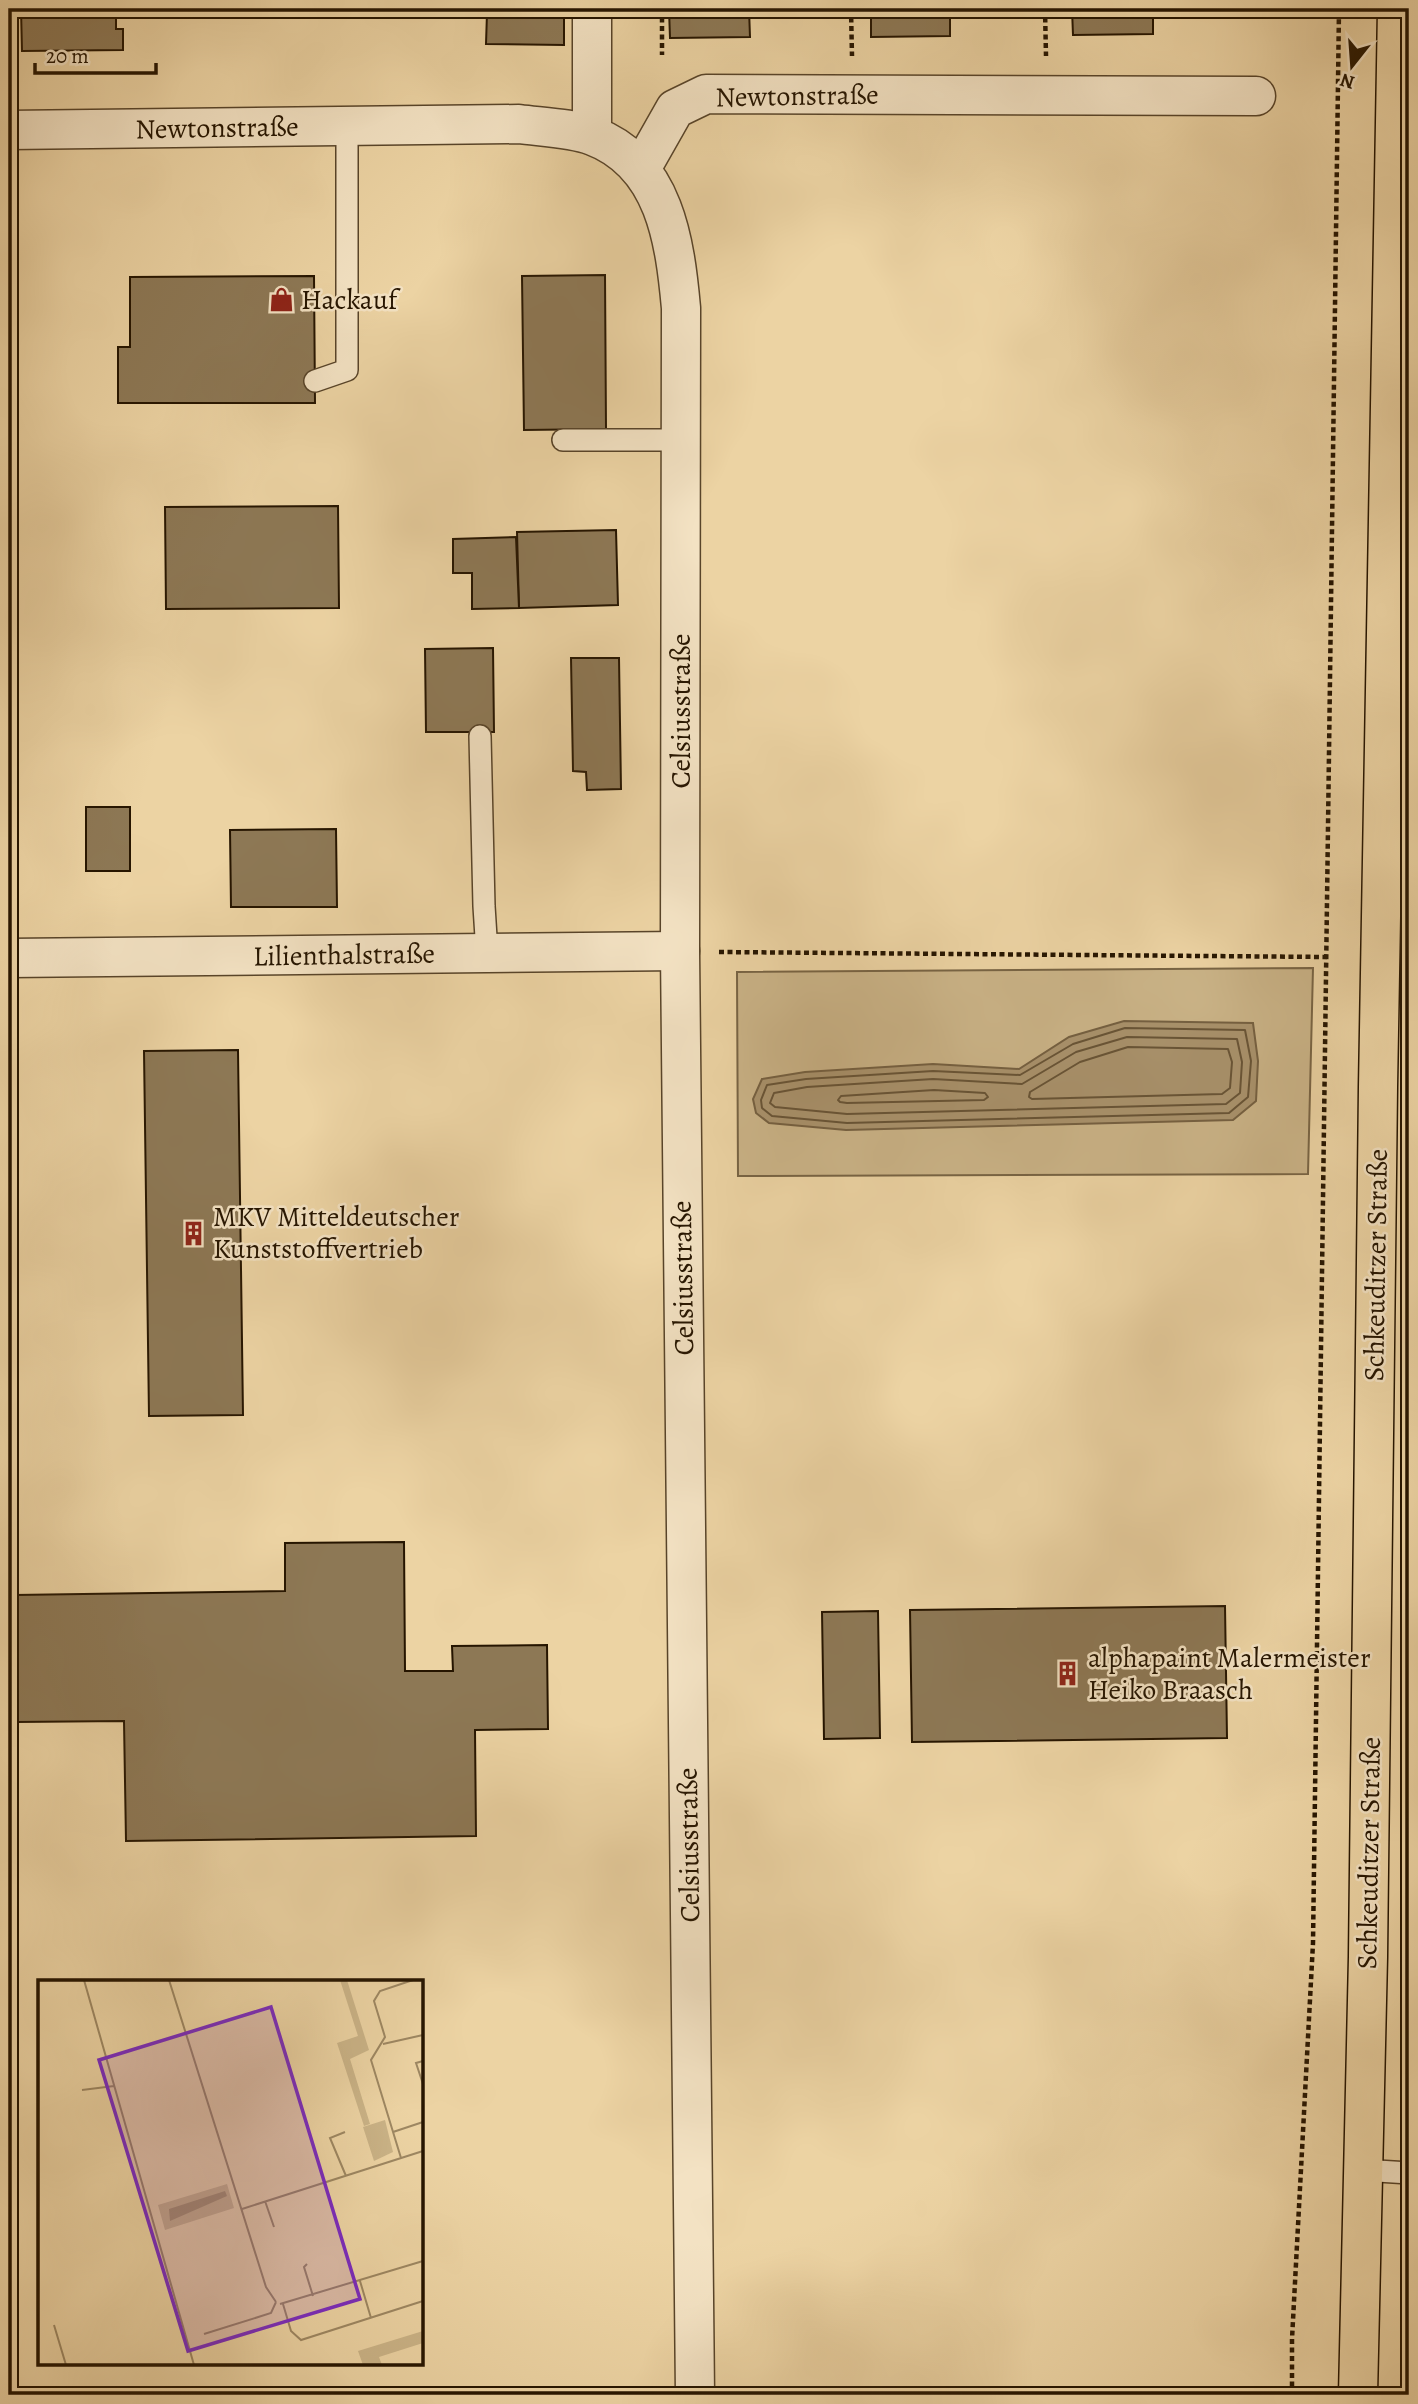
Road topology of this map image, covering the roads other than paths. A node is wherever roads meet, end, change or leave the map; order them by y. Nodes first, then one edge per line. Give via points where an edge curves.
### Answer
1 (592, 9) edge
2 (1397, 9) edge
3 (1256, 96) dead end
4 (347, 126) junction
5 (9, 130) edge
6 (592, 135) junction
7 (641, 169) junction
8 (315, 381) dead end
9 (563, 440) dead end
10 (681, 440) junction
11 (481, 736) dead end
12 (680, 951) junction
13 (487, 953) junction
14 (9, 958) edge
15 (1362, 2170) junction
16 (1409, 2173) edge
17 (695, 2395) edge
18 (1358, 2395) edge

1 - 6 street
2 - 15 main road, Schkeuditzer Straße
3 - 7 street, Newtonstraße via 706,94 675,109
4 - 5 street, Newtonstraße
4 - 6 street, Newtonstraße via 519,124
4 - 8 lane via 347,370
6 - 7 street, Newtonstraße
7 - 10 street, Celsiusstraße via 664,208 676,254 681,307
9 - 10 lane
10 - 12 street, Celsiusstraße
11 - 13 lane
12 - 13 street, Lilienthalstraße
12 - 17 street, Celsiusstraße
13 - 14 street, Lilienthalstraße
15 - 16 lane
15 - 18 main road, Schkeuditzer Straße

